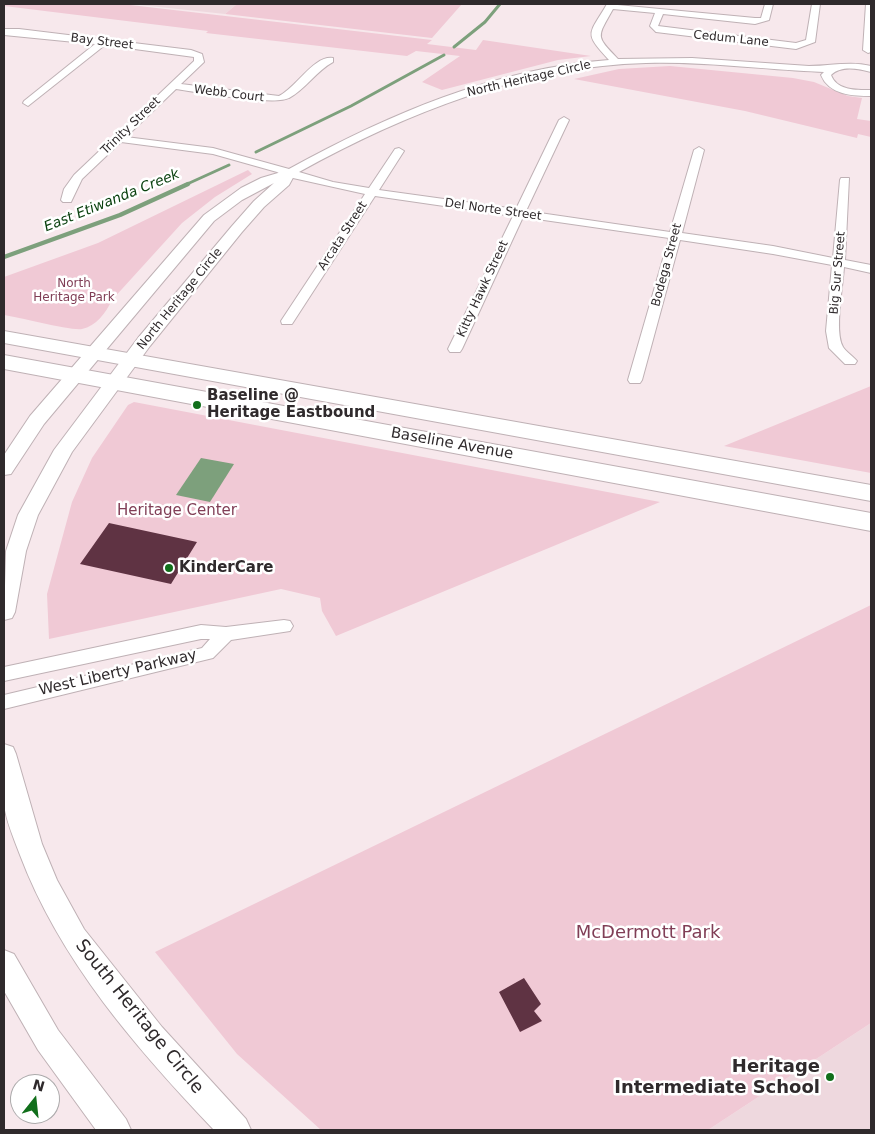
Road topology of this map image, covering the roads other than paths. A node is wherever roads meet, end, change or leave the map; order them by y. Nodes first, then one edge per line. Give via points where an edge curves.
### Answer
1 (769, 4) edge
2 (816, 4) edge
3 (870, 4) edge
4 (611, 5) edge
5 (660, 12) junction
6 (4, 32) edge
7 (103, 42) junction
8 (870, 52) edge
9 (200, 56) joint
10 (330, 60) dead end
11 (615, 61) junction
12 (852, 66) junction
13 (788, 69) junction
14 (833, 69) junction
15 (871, 69) edge
16 (826, 78) junction
17 (172, 86) junction
18 (871, 93) edge
19 (28, 103) dead end
20 (564, 120) dead end
21 (119, 138) junction
22 (399, 150) dead end
23 (698, 150) dead end
24 (288, 174) junction
25 (846, 180) dead end
26 (371, 193) junction
27 (67, 200) dead end
28 (519, 214) junction
29 (675, 236) junction
30 (839, 262) junction
31 (871, 269) edge
32 (287, 321) dead end
33 (4, 336) edge
34 (455, 349) dead end
35 (95, 353) junction
36 (130, 359) junction
37 (850, 361) dead end
38 (4, 362) edge
39 (76, 375) junction
40 (635, 380) dead end
41 (113, 382) junction
42 (4, 469) edge
43 (871, 493) edge
44 (871, 522) edge
45 (4, 612) edge
46 (284, 626) dead end
47 (226, 634) junction
48 (4, 674) edge
49 (4, 702) edge
50 (4, 754) edge
51 (4, 964) edge
52 (115, 1130) edge
53 (235, 1130) edge

1 - 5 street via 765,20 744,22
2 - 5 street, Cedum Lane via 810,42 796,46 656,29 654,26
3 - 8 street
4 - 5 street
4 - 11 street via 595,33 596,41
6 - 7 street, Bay Street
7 - 9 street, Bay Street
7 - 19 street
8 - 12 street
9 - 17 street, Trinity Street via 199,62
10 - 17 street, Webb Court via 315,68 291,94 280,99
11 - 13 street, North Heritage Circle via 693,60
11 - 24 street, North Heritage Circle via 530,77 430,105 346,141
12 - 14 street
12 - 15 street
13 - 14 street
13 - 16 street
14 - 16 street
16 - 18 street via 841,89
17 - 21 street, Trinity Street
20 - 28 street, Kitty Hawk Street
21 - 24 street, Del Norte Street via 230,154
21 - 27 street, Trinity Street via 78,177
22 - 26 street, Arcata Street
23 - 29 street, Bodega Street
24 - 26 street, Del Norte Street
24 - 35 street, North Heritage Circle via 258,183 209,218
24 - 36 street, North Heritage Circle via 284,182 242,223
25 - 30 street, Big Sur Street
26 - 28 street, Del Norte Street
26 - 32 street, Arcata Street
28 - 29 street, Del Norte Street
28 - 34 street, Kitty Hawk Street
29 - 30 street, Del Norte Street
29 - 40 street, Bodega Street
30 - 31 street, Del Norte Street
30 - 37 street, Big Sur Street via 833,339 836,348
33 - 35 main road, Baseline Avenue
35 - 36 main road, Baseline Avenue
35 - 39 street
36 - 41 street, North Heritage Circle
36 - 43 main road, Baseline Avenue
38 - 39 main road, Baseline Avenue
39 - 41 main road, Baseline Avenue
39 - 42 street via 23,438
41 - 44 main road, Baseline Avenue
41 - 45 street via 64,450 28,515 16,552
46 - 47 street, West Liberty Parkway
47 - 48 street, West Liberty Parkway via 201,632
47 - 49 street, West Liberty Parkway via 207,653
50 - 53 street, South Heritage Circle via 28,840 69,929 182,1075
51 - 52 street via 48,1040

